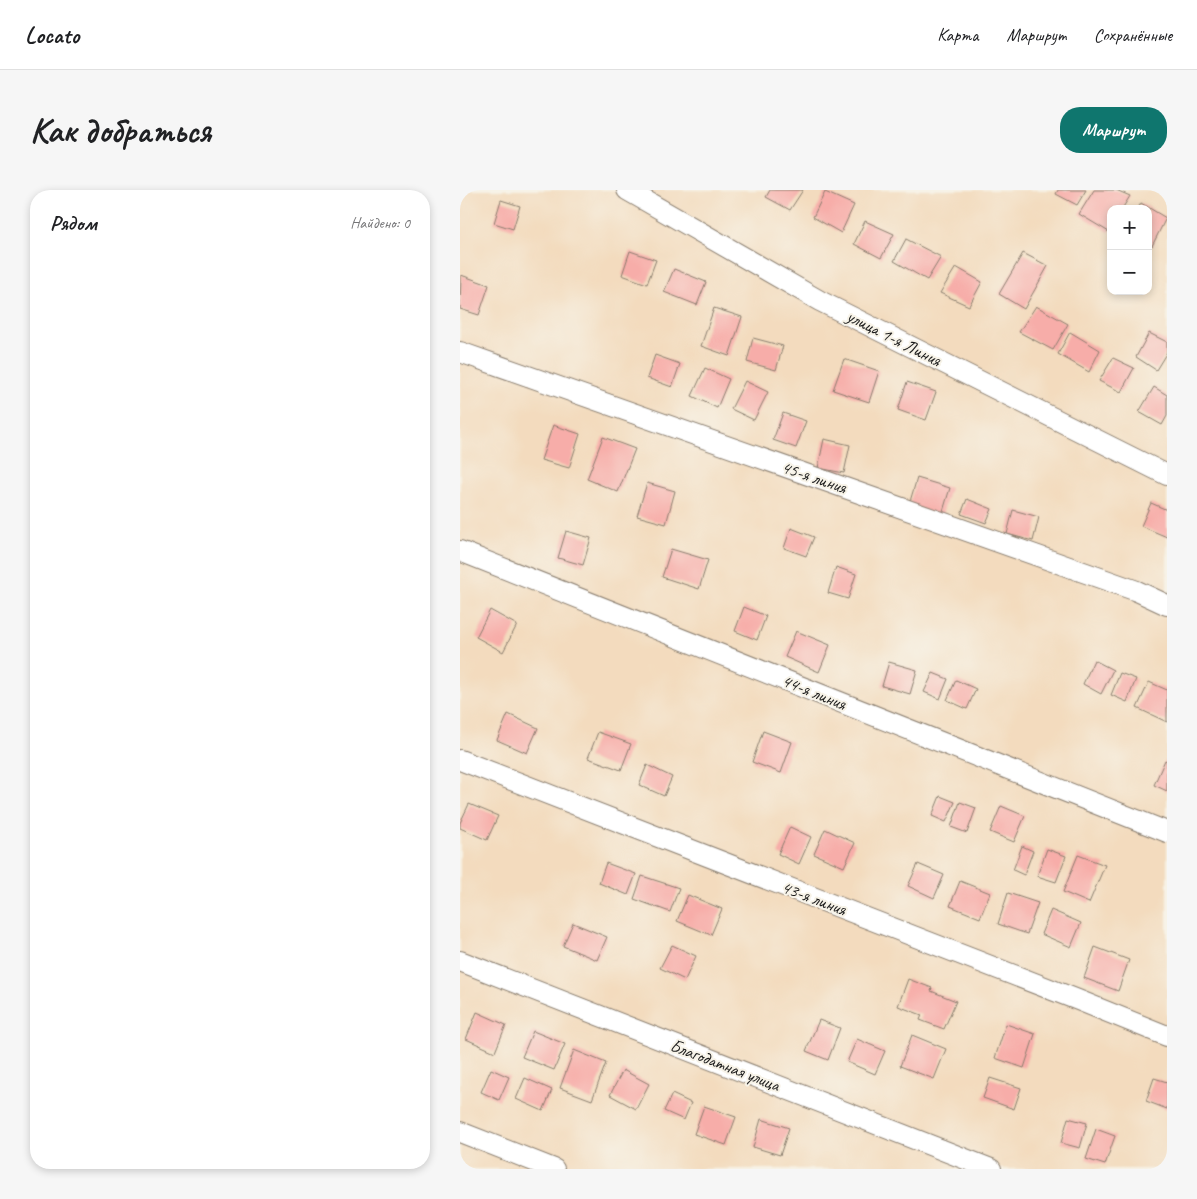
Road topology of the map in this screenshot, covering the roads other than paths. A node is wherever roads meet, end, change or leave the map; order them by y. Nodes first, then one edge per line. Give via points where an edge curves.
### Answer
1 (627, 190) edge
2 (460, 352) edge
3 (1167, 476) edge
4 (460, 551) edge
5 (1167, 605) edge
6 (460, 760) edge
7 (1167, 832) edge
8 (460, 961) edge
9 (1167, 1036) edge
10 (460, 1132) edge
11 (554, 1169) edge
12 (991, 1169) edge

1 - 3 street, улица 1-я Линия via 820,301
2 - 5 street, 45-я линия via 1118,584
4 - 7 street, 44-я линия
6 - 9 street, 43-я линия
8 - 12 street, Благодатная улица
10 - 11 street

